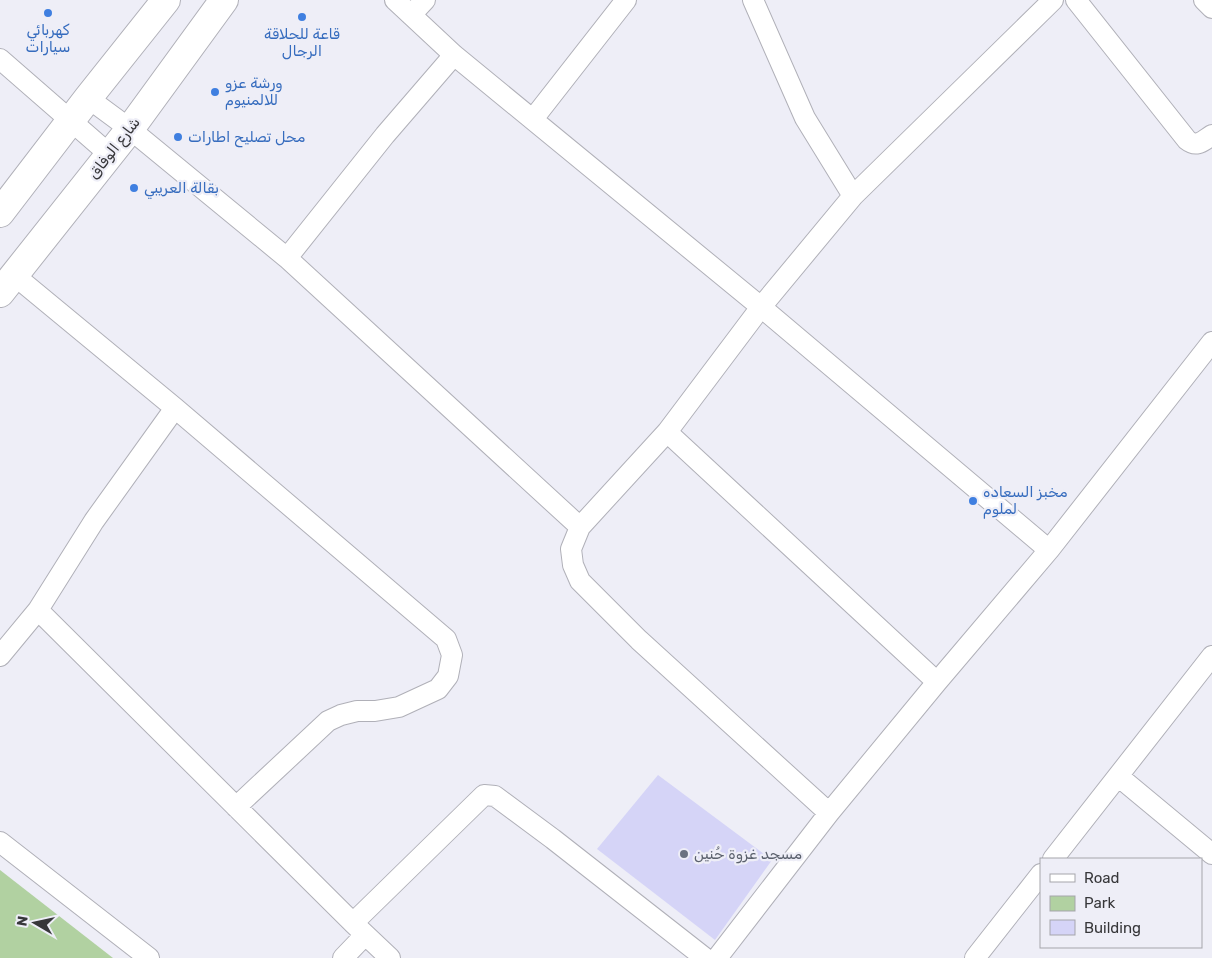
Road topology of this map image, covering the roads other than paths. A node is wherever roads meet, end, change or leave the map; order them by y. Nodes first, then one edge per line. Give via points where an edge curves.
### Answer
1 (166, 0) edge
2 (224, 0) edge
3 (395, 0) edge
4 (425, 0) edge
5 (626, 0) edge
6 (753, 0) edge
7 (1053, 0) edge
8 (1076, 0) edge
9 (1204, 0) edge
10 (1212, 8) edge
11 (411, 15) junction
12 (454, 56) junction
13 (0, 59) edge
14 (88, 98) junction
15 (532, 120) junction
16 (71, 121) junction
17 (130, 129) junction
18 (1212, 135) edge
19 (109, 154) junction
20 (853, 196) junction
21 (0, 213) edge
22 (286, 258) junction
23 (7, 284) edge
24 (761, 307) junction
25 (1212, 342) edge
26 (175, 408) junction
27 (667, 432) junction
28 (580, 527) junction
29 (1049, 550) junction
30 (38, 610) junction
31 (0, 656) edge
32 (1212, 656) edge
33 (937, 682) junction
34 (1118, 776) junction
35 (236, 807) junction
36 (829, 813) junction
37 (0, 842) edge
38 (1212, 854) edge
39 (1054, 858) edge
40 (1040, 875) edge
41 (359, 929) junction
42 (149, 958) edge
43 (343, 958) edge
44 (390, 958) edge
45 (705, 958) edge
46 (717, 958) edge
47 (975, 958) edge

1 - 14 street
2 - 17 street, شارع الوفاق
3 - 11 street
4 - 11 street
5 - 15 street
6 - 20 street via 805,118
7 - 20 street
8 - 18 street via 1187,140 1197,144
9 - 10 street
11 - 12 street
12 - 15 street
12 - 22 street via 385,135
13 - 16 street
14 - 16 street
14 - 17 street
15 - 24 street
16 - 19 street
16 - 21 street
17 - 19 street, شارع الوفاق
17 - 22 street
19 - 23 street, شارع الوفاق
20 - 24 street
22 - 28 street
23 - 26 street
24 - 27 street
24 - 29 street
25 - 29 street
26 - 30 street via 94,521
26 - 35 street via 446,639 452,656 448,676 438,689 399,707 357,711 328,721
27 - 28 street
27 - 33 street
28 - 36 street via 571,549 580,581 639,640
29 - 33 street
30 - 31 street
30 - 35 street
32 - 34 street
33 - 36 street
34 - 38 street
34 - 39 street
35 - 41 street
36 - 46 street
37 - 42 street
40 - 47 street
41 - 43 street
41 - 44 street
41 - 45 street via 484,795 489,794 553,839

